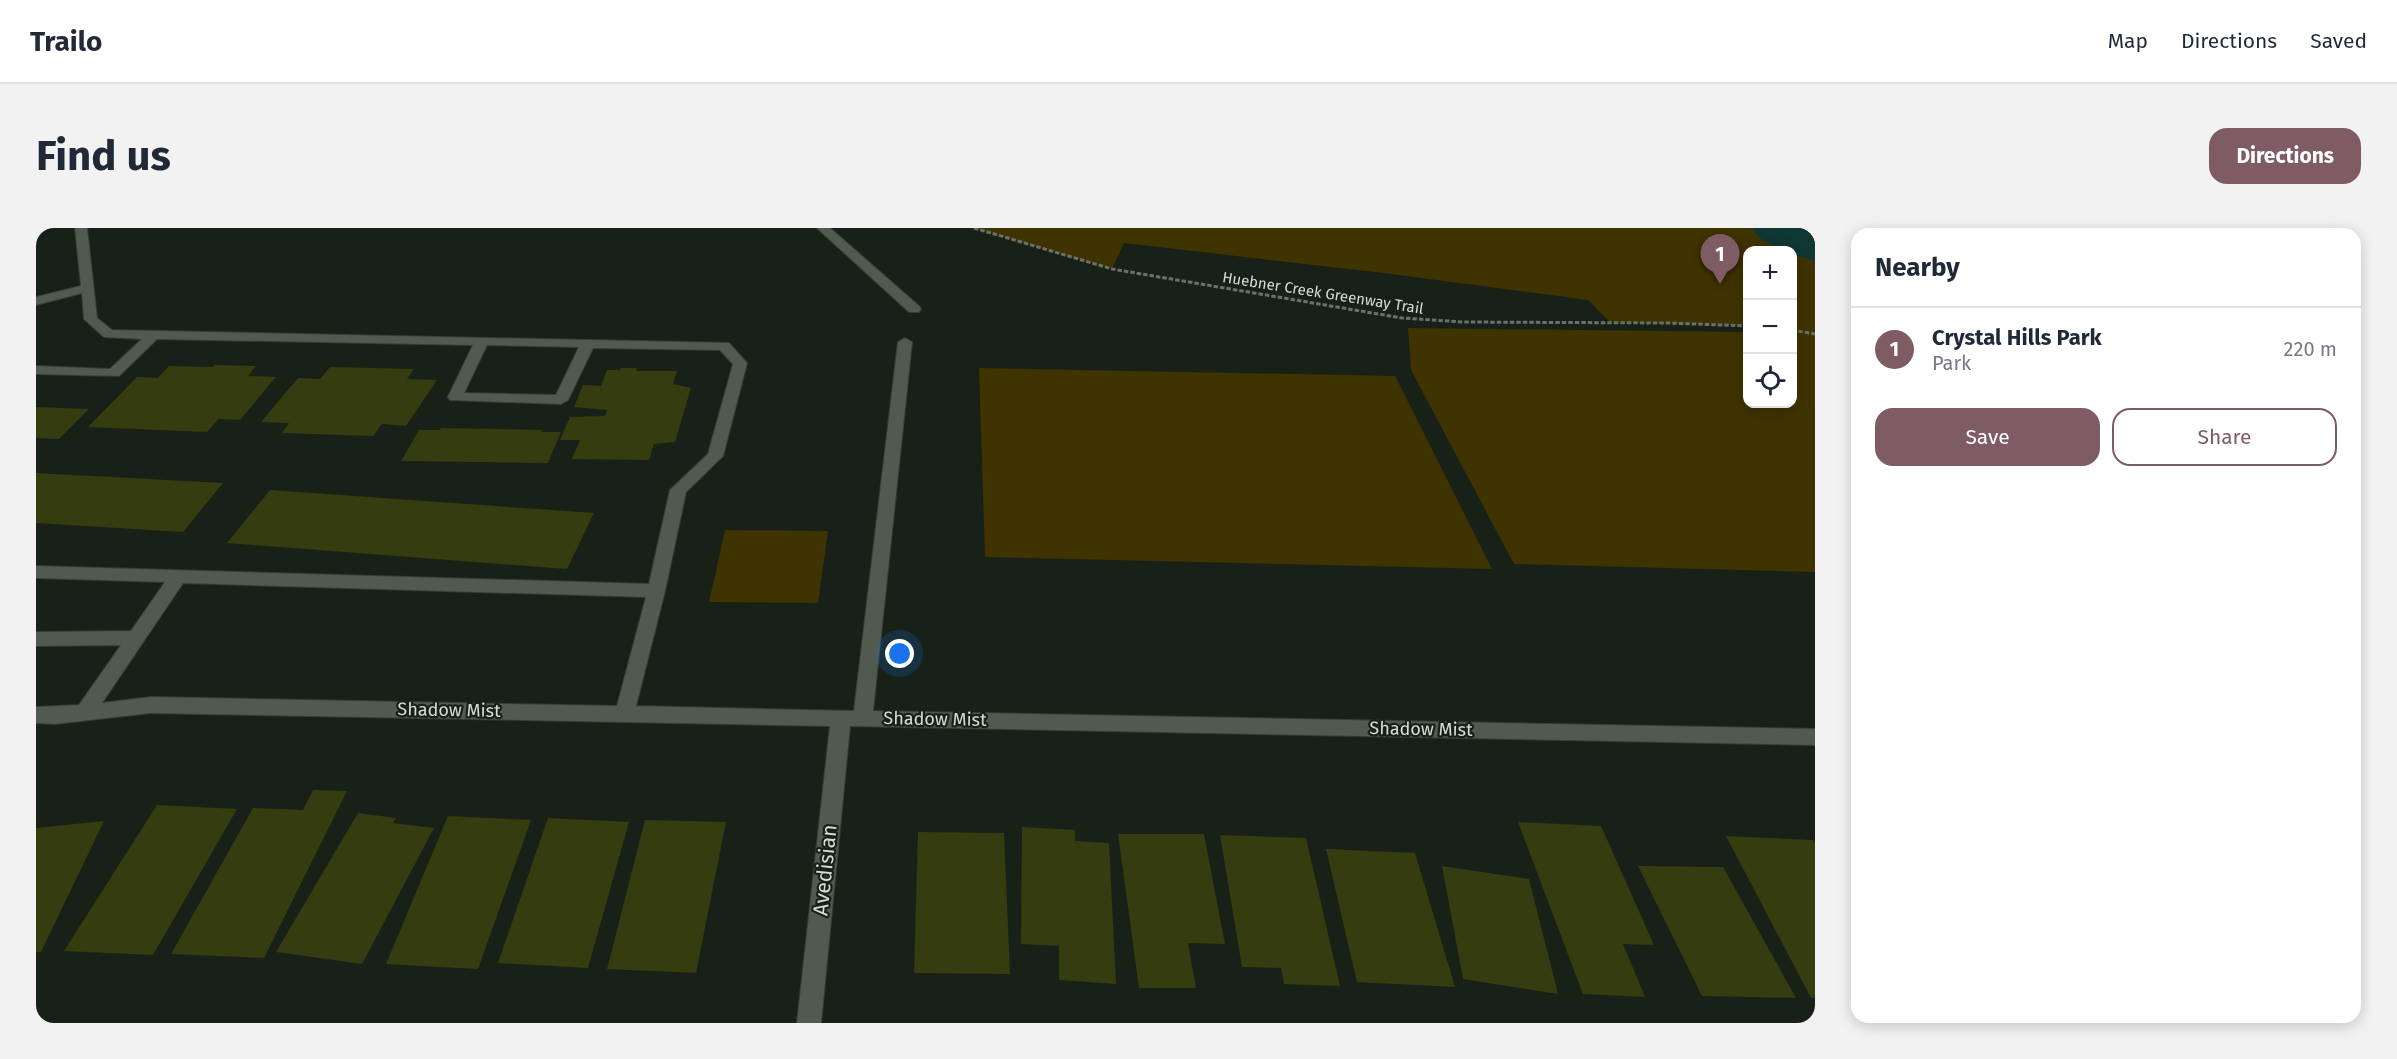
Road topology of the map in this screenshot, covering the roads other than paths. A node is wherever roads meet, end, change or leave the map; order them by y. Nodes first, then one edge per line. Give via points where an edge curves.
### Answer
1 (81, 228) edge
2 (823, 228) edge
3 (88, 288) junction
4 (36, 301) edge
5 (914, 309) dead end
6 (153, 335) junction
7 (482, 341) junction
8 (905, 342) dead end
9 (588, 343) junction
10 (36, 370) edge
11 (36, 572) edge
12 (178, 576) junction
13 (654, 600) junction
14 (134, 638) junction
15 (36, 639) edge
16 (84, 713) junction
17 (625, 713) junction
18 (45, 715) edge
19 (852, 717) junction
20 (36, 723) edge
21 (1815, 737) edge
22 (808, 1023) edge

1 - 3 street
2 - 5 street
3 - 4 street
3 - 6 street via 91,319 109,334
6 - 7 street
6 - 10 street via 114,373
7 - 9 street
7 - 9 street via 455,397 561,400
8 - 19 street, Avedisian via 874,633
9 - 13 street via 724,346 740,363 715,456 678,490
11 - 12 street
12 - 13 street
12 - 14 street
13 - 17 street
14 - 15 street
14 - 16 street
16 - 17 street, Shadow Mist via 151,705
16 - 18 street, Shadow Mist
17 - 19 street, Shadow Mist
18 - 20 street, Shadow Mist
19 - 21 street, Shadow Mist
19 - 22 street, Avedisian

